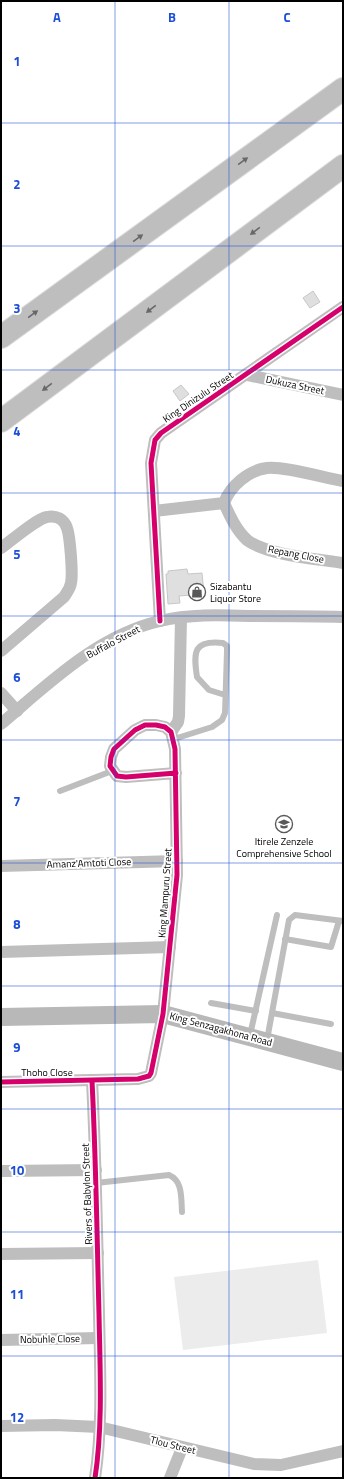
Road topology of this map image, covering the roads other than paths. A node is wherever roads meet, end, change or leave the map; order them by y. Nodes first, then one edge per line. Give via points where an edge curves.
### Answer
1 (343, 89) edge
2 (343, 166) edge
3 (343, 176) edge
4 (281, 212) junction
5 (343, 307) edge
6 (1, 337) edge
7 (247, 375) junction
8 (343, 395) edge
9 (1, 421) edge
10 (343, 481) edge
11 (224, 503) junction
12 (154, 511) junction
13 (1, 548) edge
14 (343, 563) edge
15 (343, 617) edge
16 (180, 618) junction
17 (160, 621) junction
18 (1, 651) edge
19 (1, 693) edge
20 (225, 695) junction
21 (17, 711) junction
22 (1, 724) edge
23 (173, 736) junction
24 (112, 771) junction
25 (176, 773) junction
26 (60, 790) dead end
27 (177, 861) junction
28 (1, 866) edge
29 (277, 915) dead end
30 (341, 921) edge
31 (285, 939) junction
32 (170, 947) junction
33 (1, 952) edge
34 (211, 1003) dead end
35 (256, 1011) junction
36 (272, 1013) junction
37 (163, 1014) junction
38 (1, 1017) edge
39 (331, 1024) dead end
40 (258, 1039) junction
41 (343, 1062) edge
42 (92, 1081) junction
43 (1, 1082) edge
44 (96, 1170) junction
45 (1, 1171) edge
46 (96, 1183) junction
47 (182, 1212) dead end
48 (1, 1254) edge
49 (98, 1254) junction
50 (99, 1338) junction
51 (1, 1340) edge
52 (1, 1426) edge
53 (99, 1427) junction
54 (182, 1448) junction
55 (343, 1451) edge
56 (95, 1478) edge
57 (170, 1478) edge

6 -> 1 highway
2 - 4 highway
3 - 4 highway
4 -> 9 highway
5 - 7 street, King Dinizulu Street
7 - 8 street, Dukuza Street
7 - 12 street, King Dinizulu Street via 171,425 155,440 151,463
10 - 11 street via 280,468 266,468 258,470 235,485 227,494
11 - 12 street
11 - 14 street, Repang Close via 240,532 259,547 306,558
12 - 17 street, King Dinizulu Street
13 - 18 street via 42,519 59,518 68,531 72,576 69,591 64,597
15 - 16 street, Buffalo Street via 216,615
16 - 17 street, Buffalo Street
16 - 23 street, King Mampuru Street via 178,722
17 - 21 street, Buffalo Street via 130,631 93,651
19 - 21 street
20 - 20 lane via 227,646 223,642 204,642 197,652 197,677 209,690
20 - 23 lane via 225,713 222,720 212,727
21 - 22 street, Buffalo Street
23 - 24 street via 165,727 156,725 145,725 135,730 114,749 110,758
23 - 25 street, King Mampuru Street
24 - 25 street via 117,776 126,778
24 - 26 lane
25 - 27 street, King Mampuru Street
27 - 28 street, Amanz'Amtoti Close
27 - 32 street, King Mampuru Street
29 - 35 lane
30 - 31 lane via 295,915 289,920
30 - 31 lane via 331,947
31 - 36 lane
32 - 33 street
32 - 37 street, King Mampuru Street
34 - 35 lane
35 - 40 lane
36 - 39 lane
36 - 40 lane
37 - 38 street, King Senzagakhona Road
37 - 40 street, King Senzagakhona Road
37 - 42 street via 153,1069 149,1076 138,1079
40 - 41 street, King Senzagakhona Road
42 - 43 street, Thoho Close
42 - 44 street, Rivers of Babylon Street
44 - 45 street
44 - 46 street, Rivers of Babylon Street
46 - 47 lane via 169,1175 175,1177 179,1182
46 - 49 street, Rivers of Babylon Street
48 - 49 street
49 - 50 street, Rivers of Babylon Street
50 - 51 street, Nobuhle Close
50 - 53 street, Rivers of Babylon Street
52 - 53 street, Tlou Street
53 - 54 street, Tlou Street
53 - 56 street, Rivers of Babylon Street
54 - 55 street, Tlou Street via 268,1465 293,1463
54 - 57 street

